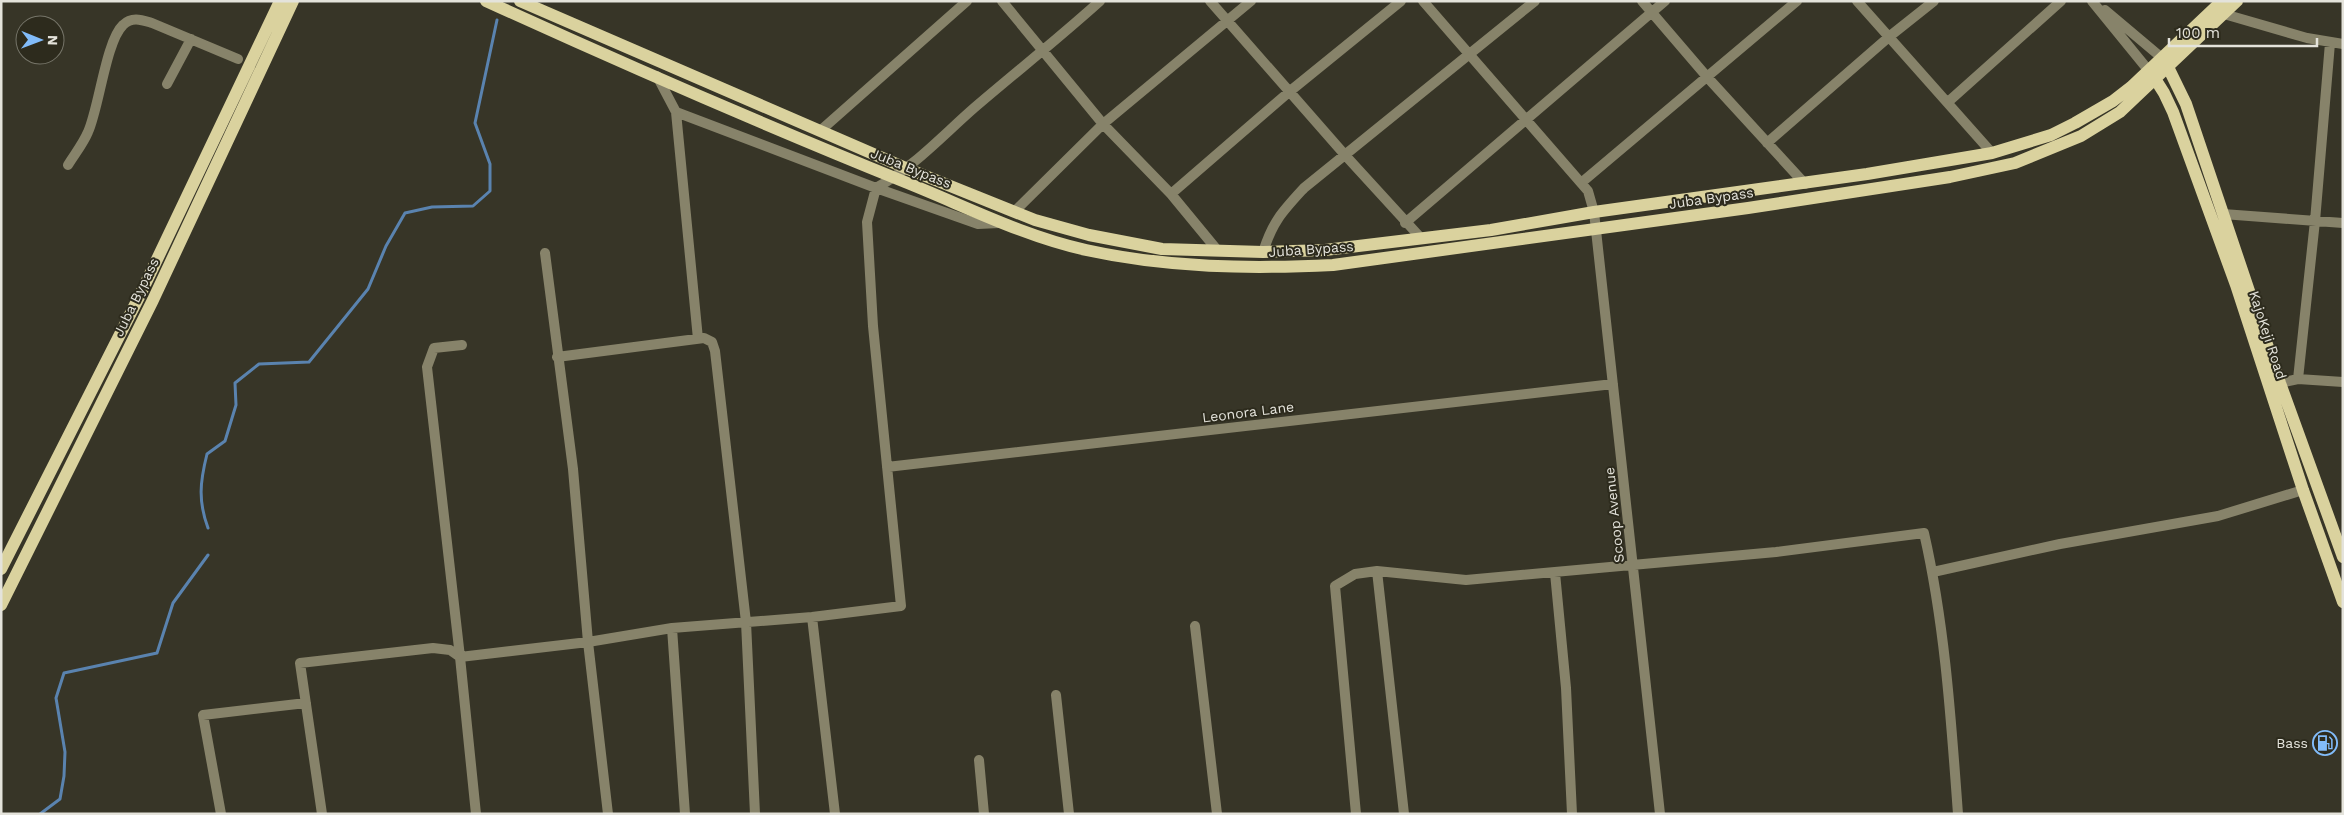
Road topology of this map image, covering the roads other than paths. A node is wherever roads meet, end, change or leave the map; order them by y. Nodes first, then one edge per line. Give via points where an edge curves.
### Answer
1 (280, 1) edge
2 (293, 1) edge
3 (486, 1) edge
4 (520, 1) edge
5 (967, 1) edge
6 (1002, 1) edge
7 (1100, 1) edge
8 (1210, 1) edge
9 (1251, 1) edge
10 (1401, 1) edge
11 (1424, 1) edge
12 (1535, 1) edge
13 (1642, 1) edge
14 (1665, 1) edge
15 (1797, 1) edge
16 (1857, 1) edge
17 (1934, 1) edge
18 (2060, 1) edge
19 (2093, 1) edge
20 (2237, 1) edge
21 (2223, 8) edge
22 (1651, 13) junction
23 (1227, 21) junction
24 (1890, 36) junction
25 (190, 39) junction
26 (2330, 43) junction
27 (2343, 44) edge
28 (1044, 51) junction
29 (1471, 54) junction
30 (238, 59) dead end
31 (2166, 63) junction
32 (2152, 75) junction
33 (657, 76) junction
34 (1708, 78) junction
35 (168, 84) dead end
36 (1289, 92) junction
37 (1948, 102) junction
38 (676, 112) junction
39 (1526, 118) junction
40 (1103, 124) junction
41 (820, 130) junction
42 (1767, 143) junction
43 (1992, 153) junction
44 (1345, 155) junction
45 (68, 165) dead end
46 (908, 169) junction
47 (894, 178) junction
48 (1582, 183) junction
49 (1805, 184) junction
50 (876, 188) junction
51 (1171, 194) junction
52 (1014, 212) junction
53 (1594, 212) junction
54 (2224, 214) junction
55 (2315, 221) junction
56 (1003, 223) junction
57 (1406, 223) junction
58 (2343, 223) edge
59 (1596, 229) junction
60 (1420, 237) junction
61 (1218, 251) junction
62 (1263, 252) junction
63 (545, 253) dead end
64 (698, 339) junction
65 (462, 345) dead end
66 (557, 357) junction
67 (2298, 379) junction
68 (2343, 382) edge
69 (2280, 383) junction
70 (1613, 384) junction
71 (887, 467) junction
72 (2303, 490) junction
73 (2340, 538) edge
74 (2343, 557) edge
75 (1633, 566) junction
76 (1, 569) edge
77 (1377, 571) junction
78 (1933, 572) junction
79 (1555, 573) junction
80 (2343, 602) edge
81 (1, 604) edge
82 (812, 617) junction
83 (746, 622) junction
84 (1195, 626) dead end
85 (672, 628) junction
86 (588, 642) junction
87 (460, 657) junction
88 (1056, 695) dead end
89 (306, 703) junction
90 (979, 760) dead end
91 (221, 814) edge
92 (322, 814) edge
93 (476, 814) edge
94 (608, 814) edge
95 (685, 814) edge
96 (755, 814) edge
97 (835, 814) edge
98 (984, 814) edge
99 (1070, 814) edge
100 (1217, 814) edge
101 (1356, 814) edge
102 (1404, 814) edge
103 (1572, 814) edge
104 (1660, 814) edge
105 (1958, 814) edge

1 - 76 main road, Juba Bypass via 141,293
2 - 81 main road, Juba Bypass via 153,300
3 - 33 main road, Juba Bypass
4 - 41 main road, Juba Bypass
5 - 41 street
6 - 28 street
7 - 28 street
8 - 23 street
9 - 23 street
10 - 36 street
11 - 29 street, Scoop Avenue
12 - 29 street
13 - 22 street
14 - 22 street
15 - 34 street
16 - 24 street
17 - 24 street
18 - 37 street
19 - 31 street
19 - 32 street
20 - 21 main road
21 - 26 street
21 - 31 main road
22 - 34 street
22 - 39 street
23 - 36 street
23 - 40 street
24 - 37 street
24 - 42 street
25 - 30 street
25 - 35 street
25 - 45 street via 138,19 122,25 112,48 89,132
26 - 27 street
26 - 55 street
28 - 40 street
28 - 46 street via 974,108
29 - 39 street, Scoop Avenue
29 - 44 street
31 - 32 main road
31 - 54 main road, KajoKeji Road via 2186,104
32 - 43 main road, Juba Bypass via 2076,123 2034,141
32 - 59 main road, Juba Bypass via 2120,112 2104,124 2016,163 1916,183
32 - 72 main road, KajoKeji Road via 2173,112 2222,246
33 - 38 street
33 - 47 main road, Juba Bypass
34 - 42 street
34 - 48 street
36 - 44 street
36 - 51 street
37 - 43 street
38 - 50 street
38 - 64 street
39 - 48 street, Scoop Avenue
39 - 57 street
40 - 51 street
40 - 52 street
41 - 46 main road, Juba Bypass
42 - 49 street
43 - 49 main road, Juba Bypass
44 - 57 street
44 - 62 street via 1304,188 1278,216
46 - 47 street
46 - 52 main road, Juba Bypass
47 - 50 street
47 - 56 main road, Juba Bypass
48 - 53 street, Scoop Avenue via 1588,190
49 - 53 main road, Juba Bypass
50 - 56 street via 978,224
50 - 71 street via 867,222
51 - 61 street
52 - 61 main road, Juba Bypass via 1062,228 1118,241 1162,249
53 - 59 street, Scoop Avenue
53 - 60 main road, Juba Bypass via 1490,230
54 - 55 street
54 - 69 main road, KajoKeji Road
55 - 58 street
55 - 67 street
56 - 59 main road, Juba Bypass via 1047,240 1086,250 1162,262 1237,268 1333,265
57 - 60 street
59 - 70 street, Scoop Avenue
60 - 62 main road, Juba Bypass via 1325,250
61 - 62 main road, Juba Bypass
63 - 66 street
64 - 66 street
64 - 83 street via 712,342 715,351
65 - 87 street via 434,348 426,368
66 - 86 street via 573,468
67 - 68 street
67 - 69 street
69 - 73 main road, KajoKeji Road
70 - 71 street, Leonora Lane
70 - 75 street, Scoop Avenue
71 - 82 street via 901,606
72 - 78 street via 2218,516 2060,544
72 - 80 main road, KajoKeji Road
73 - 74 main road, KajoKeji Road
75 - 78 street via 1924,533
75 - 79 street
75 - 104 street, Scoop Avenue
77 - 79 street via 1466,580
77 - 101 street via 1355,574 1335,586
77 - 102 street
78 - 105 street via 1945,651
79 - 103 street via 1566,688
82 - 83 street
82 - 97 street
83 - 85 street
83 - 96 street
84 - 100 street
85 - 86 street
85 - 95 street
86 - 87 street
86 - 94 street
87 - 89 street via 450,650 433,648 300,663
87 - 93 street
88 - 99 street
89 - 91 street via 203,715
89 - 92 street
90 - 98 street

